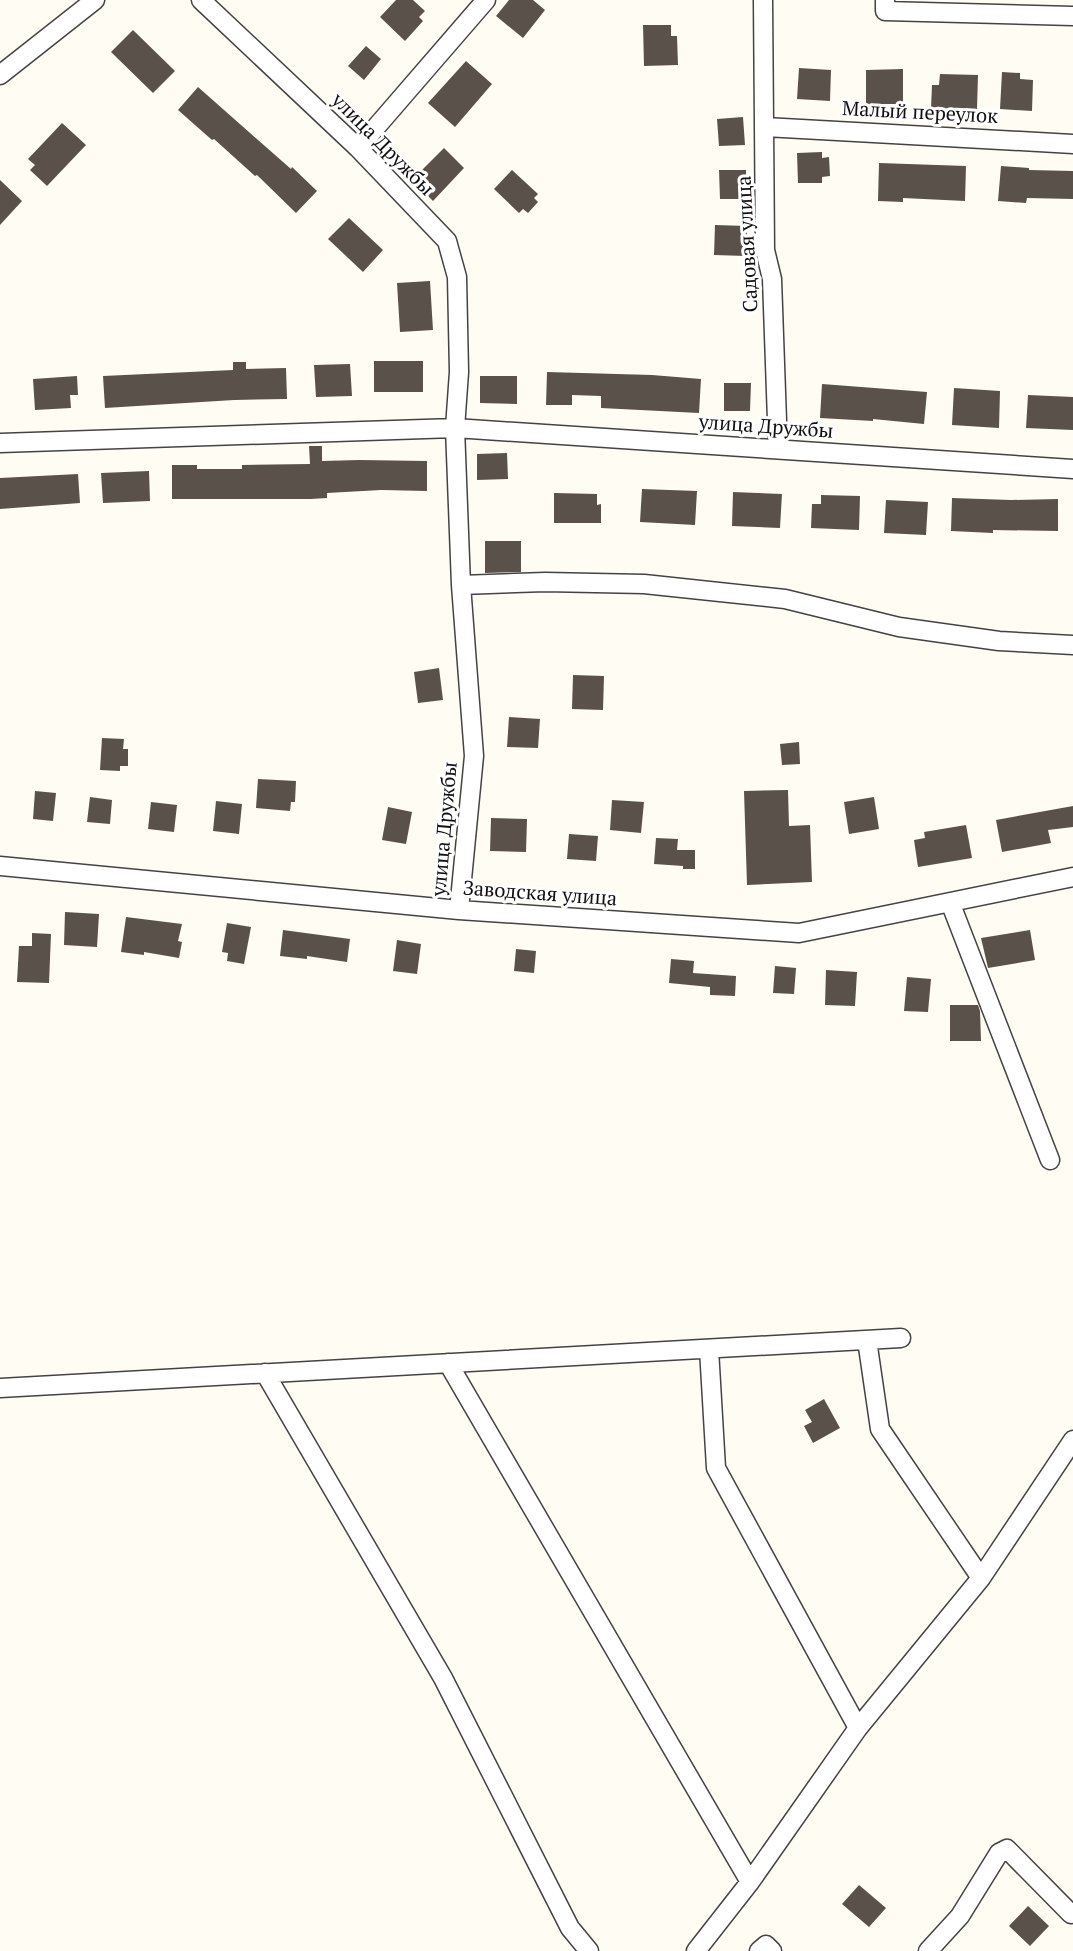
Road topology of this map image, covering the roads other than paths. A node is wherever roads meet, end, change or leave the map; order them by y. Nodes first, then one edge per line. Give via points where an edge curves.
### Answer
1 (94, 0) edge
2 (201, 0) edge
3 (486, 0) edge
4 (763, 0) edge
5 (885, 0) edge
6 (1073, 16) edge
7 (0, 75) edge
8 (765, 127) junction
9 (1073, 144) edge
10 (358, 147) junction
11 (455, 428) junction
12 (0, 443) edge
13 (778, 449) junction
14 (1073, 469) edge
15 (461, 585) junction
16 (1073, 645) edge
17 (0, 866) edge
18 (1073, 877) edge
19 (950, 902) junction
20 (459, 910) junction
21 (1050, 1160) dead end
22 (901, 1338) dead end
23 (867, 1340) junction
24 (709, 1349) junction
25 (448, 1363) junction
26 (265, 1373) junction
27 (0, 1388) edge
28 (1073, 1440) edge
29 (981, 1578) junction
30 (858, 1728) junction
31 (750, 1882) junction
32 (1071, 1914) dead end
33 (589, 1951) edge
34 (696, 1951) edge
35 (759, 1951) edge
36 (772, 1951) edge
37 (928, 1951) edge

1 - 7 street
2 - 10 street, улица Дружбы
3 - 10 street
4 - 8 street, Садовая улица
5 - 6 street via 885,11
8 - 9 street, Малый переулок
8 - 13 street, Садовая улица via 765,250 772,279
10 - 11 street, улица Дружбы via 447,241 457,277 459,372
11 - 12 street, улица Дружбы
11 - 13 street, улица Дружбы
11 - 15 street, улица Дружбы
13 - 14 street, улица Дружбы
15 - 16 street via 654,585 785,599 910,629 999,641
15 - 20 street, улица Дружбы via 474,756
17 - 20 street, Заводская улица
18 - 19 street, Заводская улица
19 - 20 street, Заводская улица via 799,933
19 - 21 street
22 - 23 street
23 - 24 street
23 - 29 street via 880,1429
24 - 25 street
24 - 30 street via 716,1468
25 - 26 street
25 - 31 street
26 - 27 street
26 - 33 street via 443,1678 570,1929
28 - 29 street
29 - 30 street
30 - 31 street
31 - 34 street
32 - 37 street via 1007,1849 999,1853 960,1916
35 - 36 street via 766,1945

